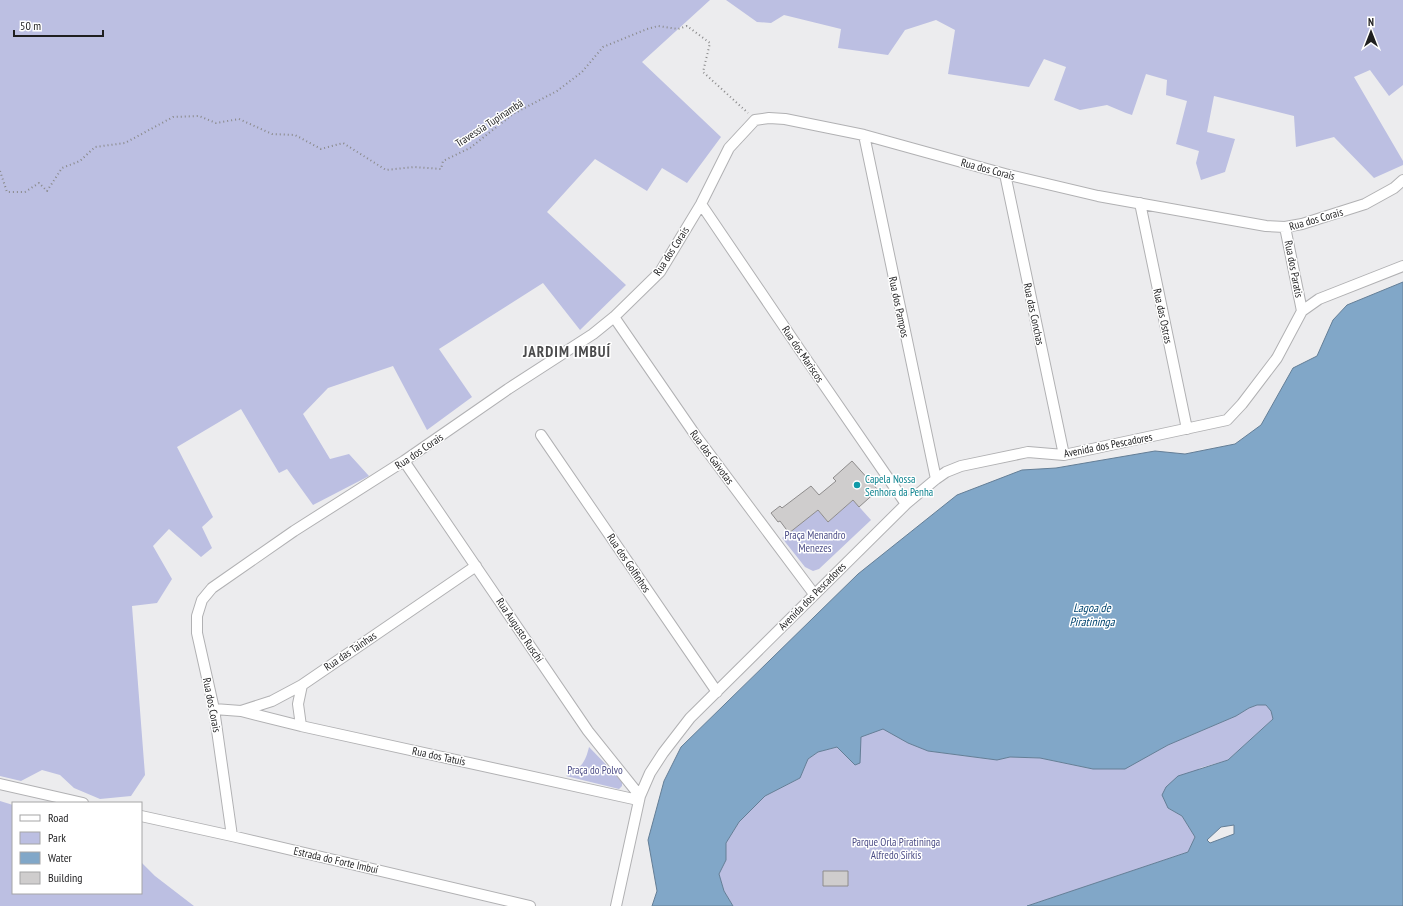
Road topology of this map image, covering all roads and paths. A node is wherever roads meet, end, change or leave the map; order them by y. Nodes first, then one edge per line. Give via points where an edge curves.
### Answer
1 (755, 120) junction
2 (864, 135) junction
3 (0, 171) edge
4 (1005, 174) junction
5 (1403, 180) edge
6 (1140, 203) junction
7 (701, 204) junction
8 (1285, 228) junction
9 (1403, 266) edge
10 (1302, 311) junction
11 (614, 318) junction
12 (1187, 428) junction
13 (541, 435) dead end
14 (1064, 455) junction
15 (404, 461) junction
16 (936, 479) junction
17 (906, 504) junction
18 (476, 566) junction
19 (814, 594) junction
20 (302, 685) junction
21 (717, 692) junction
22 (214, 709) junction
23 (241, 711) junction
24 (301, 726) junction
25 (0, 784) edge
26 (639, 798) junction
27 (79, 802) edge
28 (142, 816) edge
29 (232, 836) junction
30 (530, 906) edge
31 (616, 906) edge

1 - 2 street, Rua dos Corais via 785,119
1 - 3 path, Travessia Tupinambá via 703,72 710,43 687,26 678,29 658,26 603,47 582,72 557,91 513,114 470,148 443,161 441,169 414,167 386,170 344,143 321,149 294,135 272,134 239,119 216,123 199,116 173,117 125,143 95,147 80,161 62,168 47,191 39,183 25,192 7,192
1 - 7 street, Rua dos Corais via 729,148
2 - 4 street, Rua dos Corais
2 - 16 street, Rua dos Pampos
4 - 6 street, Rua dos Corais
4 - 14 street, Rua das Conchas
5 - 8 street, Rua dos Corais via 1366,204
6 - 8 street, Rua dos Corais
6 - 12 street, Rua das Ostras
7 - 11 street, Rua dos Corais via 660,272
7 - 17 street, Rua dos Mariscos
8 - 10 street, Rua dos Paratis
9 - 10 street, Avenida dos Pescadores via 1320,299
10 - 12 street, Avenida dos Pescadores via 1277,358 1227,420
11 - 15 street, Rua dos Corais
11 - 19 street, Rua das Gaivotas via 696,436
12 - 14 street, Avenida dos Pescadores
13 - 21 street, Rua dos Golfinhos
14 - 16 street, Avenida dos Pescadores via 1028,452 961,466
15 - 18 street, Rua Augusto Ruschi
15 - 22 street, Rua dos Corais via 294,531 212,588 202,600 197,616 197,632
16 - 17 street, Avenida dos Pescadores
17 - 19 street, Avenida dos Pescadores
18 - 20 street, Rua das Tainhas
18 - 26 street, Rua Augusto Ruschi via 588,731
19 - 21 street, Avenida dos Pescadores
20 - 23 street, Rua das Tainhas via 272,701
20 - 24 street via 298,704
21 - 26 street, Avenida dos Pescadores via 690,718 662,753
22 - 23 street, Rua das Tainhas
22 - 29 street, Rua dos Corais
23 - 24 street, Rua dos Tatuís
24 - 26 street, Rua dos Tatuís
25 - 27 street
26 - 31 street, Avenida dos Pescadores
28 - 29 street, Estrada do Forte Imbuí
29 - 30 street, Estrada do Forte Imbuí

